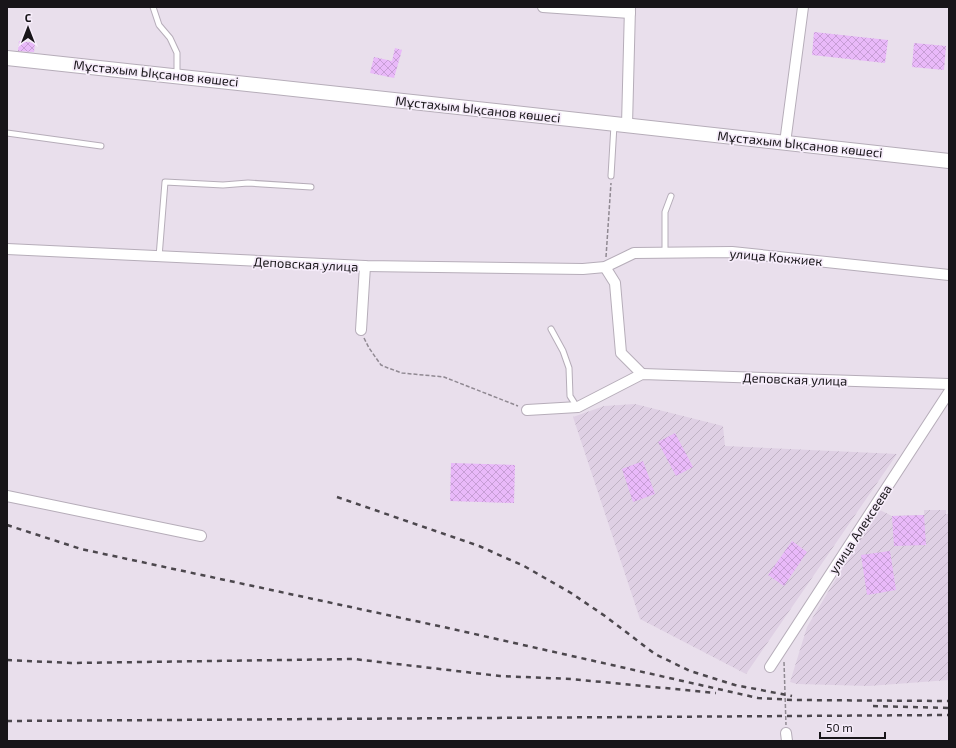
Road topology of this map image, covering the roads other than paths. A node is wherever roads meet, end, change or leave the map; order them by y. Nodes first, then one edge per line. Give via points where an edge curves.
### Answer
1 (153, 7) edge
2 (543, 7) edge
3 (803, 7) edge
4 (630, 10) edge
5 (7, 58) edge
6 (177, 75) junction
7 (620, 125) junction
8 (7, 133) edge
9 (785, 143) junction
10 (100, 146) dead end
11 (949, 161) edge
12 (611, 176) road end
13 (311, 187) dead end
14 (671, 196) dead end
15 (7, 249) edge
16 (665, 253) junction
17 (159, 257) junction
18 (365, 266) junction
19 (605, 267) junction
20 (949, 275) edge
21 (551, 329) dead end
22 (361, 330) road end
23 (642, 374) junction
24 (949, 384) edge
25 (949, 392) edge
26 (578, 408) junction
27 (527, 410) road end
28 (7, 496) edge
29 (201, 536) dead end
30 (770, 667) dead end

1 - 6 lane via 159,25 170,38 176,53
2 - 4 street
3 - 9 street
4 - 7 street
5 - 6 main road, Мұстахым Ықсанов көшесі
6 - 7 main road, Мұстахым Ықсанов көшесі
7 - 9 main road, Мұстахым Ықсанов көшесі
7 - 12 lane
8 - 10 lane
9 - 11 main road, Мұстахым Ықсанов көшесі
13 - 17 lane via 165,182
14 - 16 lane via 665,212
15 - 17 street, Деповская улица
16 - 19 street, улица Кокжиек via 634,253
16 - 20 street, улица Кокжиек via 732,252
17 - 18 street, Деповская улица
18 - 19 street, Деповская улица via 583,269
18 - 22 street
19 - 23 street via 615,283 621,353
21 - 26 lane via 569,368 570,396
23 - 24 street, Деповская улица
23 - 26 street
25 - 30 street, улица Алексеева
26 - 27 street
28 - 29 street

